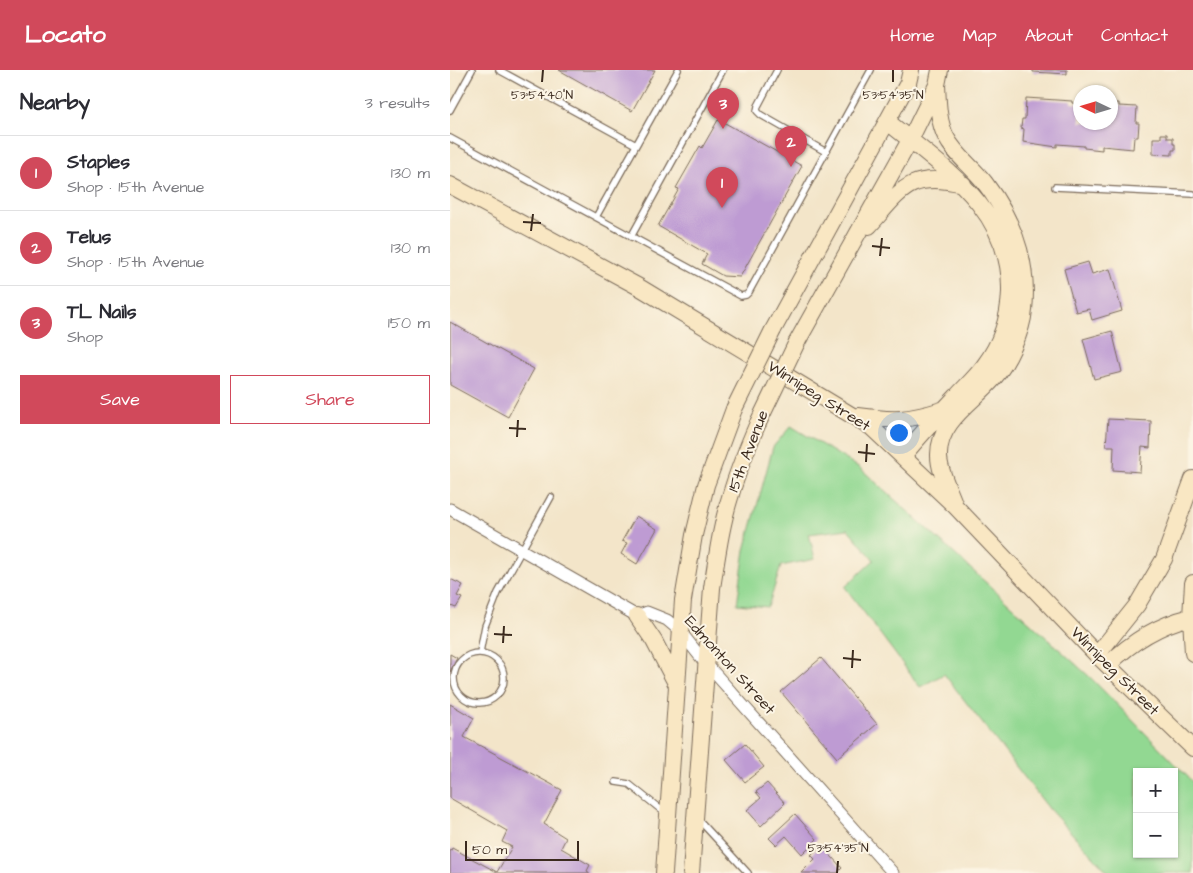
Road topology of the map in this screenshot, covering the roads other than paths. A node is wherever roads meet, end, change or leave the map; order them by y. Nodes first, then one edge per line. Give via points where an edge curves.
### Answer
1 (472, 70) edge
2 (499, 70) edge
3 (678, 70) edge
4 (723, 70) edge
5 (777, 70) edge
6 (871, 70) edge
7 (911, 70) edge
8 (938, 77) edge
9 (450, 110) edge
10 (888, 122) junction
11 (450, 138) edge
12 (910, 140) junction
13 (636, 145) junction
14 (826, 152) junction
15 (963, 184) junction
16 (450, 185) edge
17 (1056, 187) dead end
18 (1193, 194) edge
19 (596, 218) junction
20 (631, 237) junction
21 (848, 250) junction
22 (944, 409) junction
23 (851, 415) junction
24 (903, 456) junction
25 (1193, 479) edge
26 (551, 496) dead end
27 (956, 507) junction
28 (450, 509) edge
29 (521, 550) junction
30 (1193, 583) edge
31 (637, 616) junction
32 (1191, 617) junction
33 (680, 631) junction
34 (480, 652) junction
35 (1193, 653) edge
36 (1103, 660) junction
37 (706, 662) junction
38 (678, 687) junction
39 (1193, 748) edge
40 (616, 782) dead end
41 (668, 815) junction
42 (695, 815) junction
43 (664, 873) edge
44 (691, 873) edge
45 (748, 873) edge
46 (893, 873) edge

1 - 9 lane
2 - 13 lane
3 - 13 lane
4 - 20 lane
5 - 14 lane via 757,111
6 - 14 lane
7 - 10 main road, 15th Avenue via 908,83
8 - 12 main road, 15th Avenue
8 - 27 main road via 939,112 946,137 986,183 1012,226 1025,272 1024,312 1012,351 994,378 946,428 939,446 939,458
10 - 12 main road
10 - 33 main road, 15th Avenue, bridge via 773,330 734,409 706,485 694,535
11 - 19 lane
12 - 15 main road
12 - 21 main road, 15th Avenue
13 - 19 lane
14 - 20 lane via 746,295 738,295
15 - 21 main road via 933,180 910,185
15 - 22 main road via 998,231 1010,274 1009,311 998,344 984,367
16 - 23 main road, Winnipeg Street via 639,287
17 - 18 lane
19 - 20 lane
21 - 37 main road, 15th Avenue, bridge via 797,342 741,463 720,542 712,588
22 - 23 main road via 904,420
22 - 24 main road
23 - 24 main road, Winnipeg Street via 871,427
24 - 27 main road, Winnipeg Street
25 - 36 main road via 1164,559
26 - 29 lane
27 - 36 main road, Winnipeg Street
28 - 29 street, Edmonton Street
29 - 31 street, Edmonton Street
29 - 34 lane via 495,601 485,626
30 - 32 main road
31 - 33 street, Edmonton Street via 648,612 667,620
31 - 38 main road
32 - 35 main road
32 - 36 main road via 1147,633
33 - 37 street, Edmonton Street
33 - 38 main road, 15th Avenue
34 - 34 lane via 465,655 455,667 453,683 460,697 474,704 490,702 504,685 504,670 495,657
36 - 39 main road, Winnipeg Street
37 - 42 main road, 15th Avenue
37 - 46 street, Edmonton Street
38 - 41 main road, 15th Avenue
40 - 41 lane via 629,784
41 - 43 main road, 15th Avenue
42 - 44 main road, 15th Avenue
42 - 45 lane

